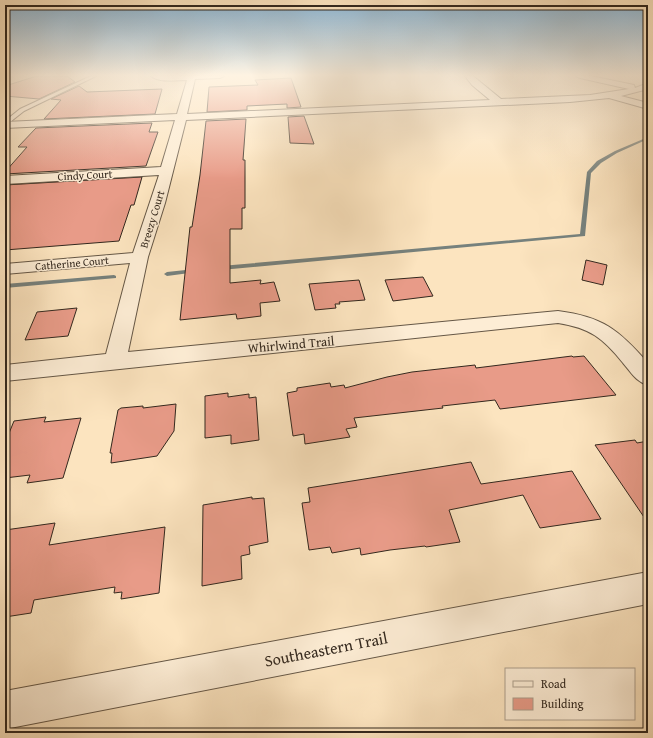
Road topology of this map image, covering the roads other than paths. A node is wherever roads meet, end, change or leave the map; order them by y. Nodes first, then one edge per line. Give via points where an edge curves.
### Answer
1 (22, 110) edge
2 (182, 110) edge
3 (319, 110) edge
4 (180, 117) junction
5 (5, 125) edge
6 (166, 171) junction
7 (5, 180) edge
8 (140, 257) junction
9 (5, 269) edge
10 (115, 360) junction
11 (5, 373) edge
12 (648, 377) edge
13 (648, 588) edge
14 (5, 710) edge

1 - 5 lane
2 - 4 street, Breezy Court
3 - 4 street
4 - 5 street
4 - 6 street, Breezy Court
6 - 7 street, Cindy Court
6 - 8 street, Breezy Court
8 - 9 street, Catherine Court
8 - 10 street, Breezy Court
10 - 11 street, Whirlwind Trail
10 - 12 street, Whirlwind Trail via 558,317 577,320 609,335
13 - 14 street, Southeastern Trail

